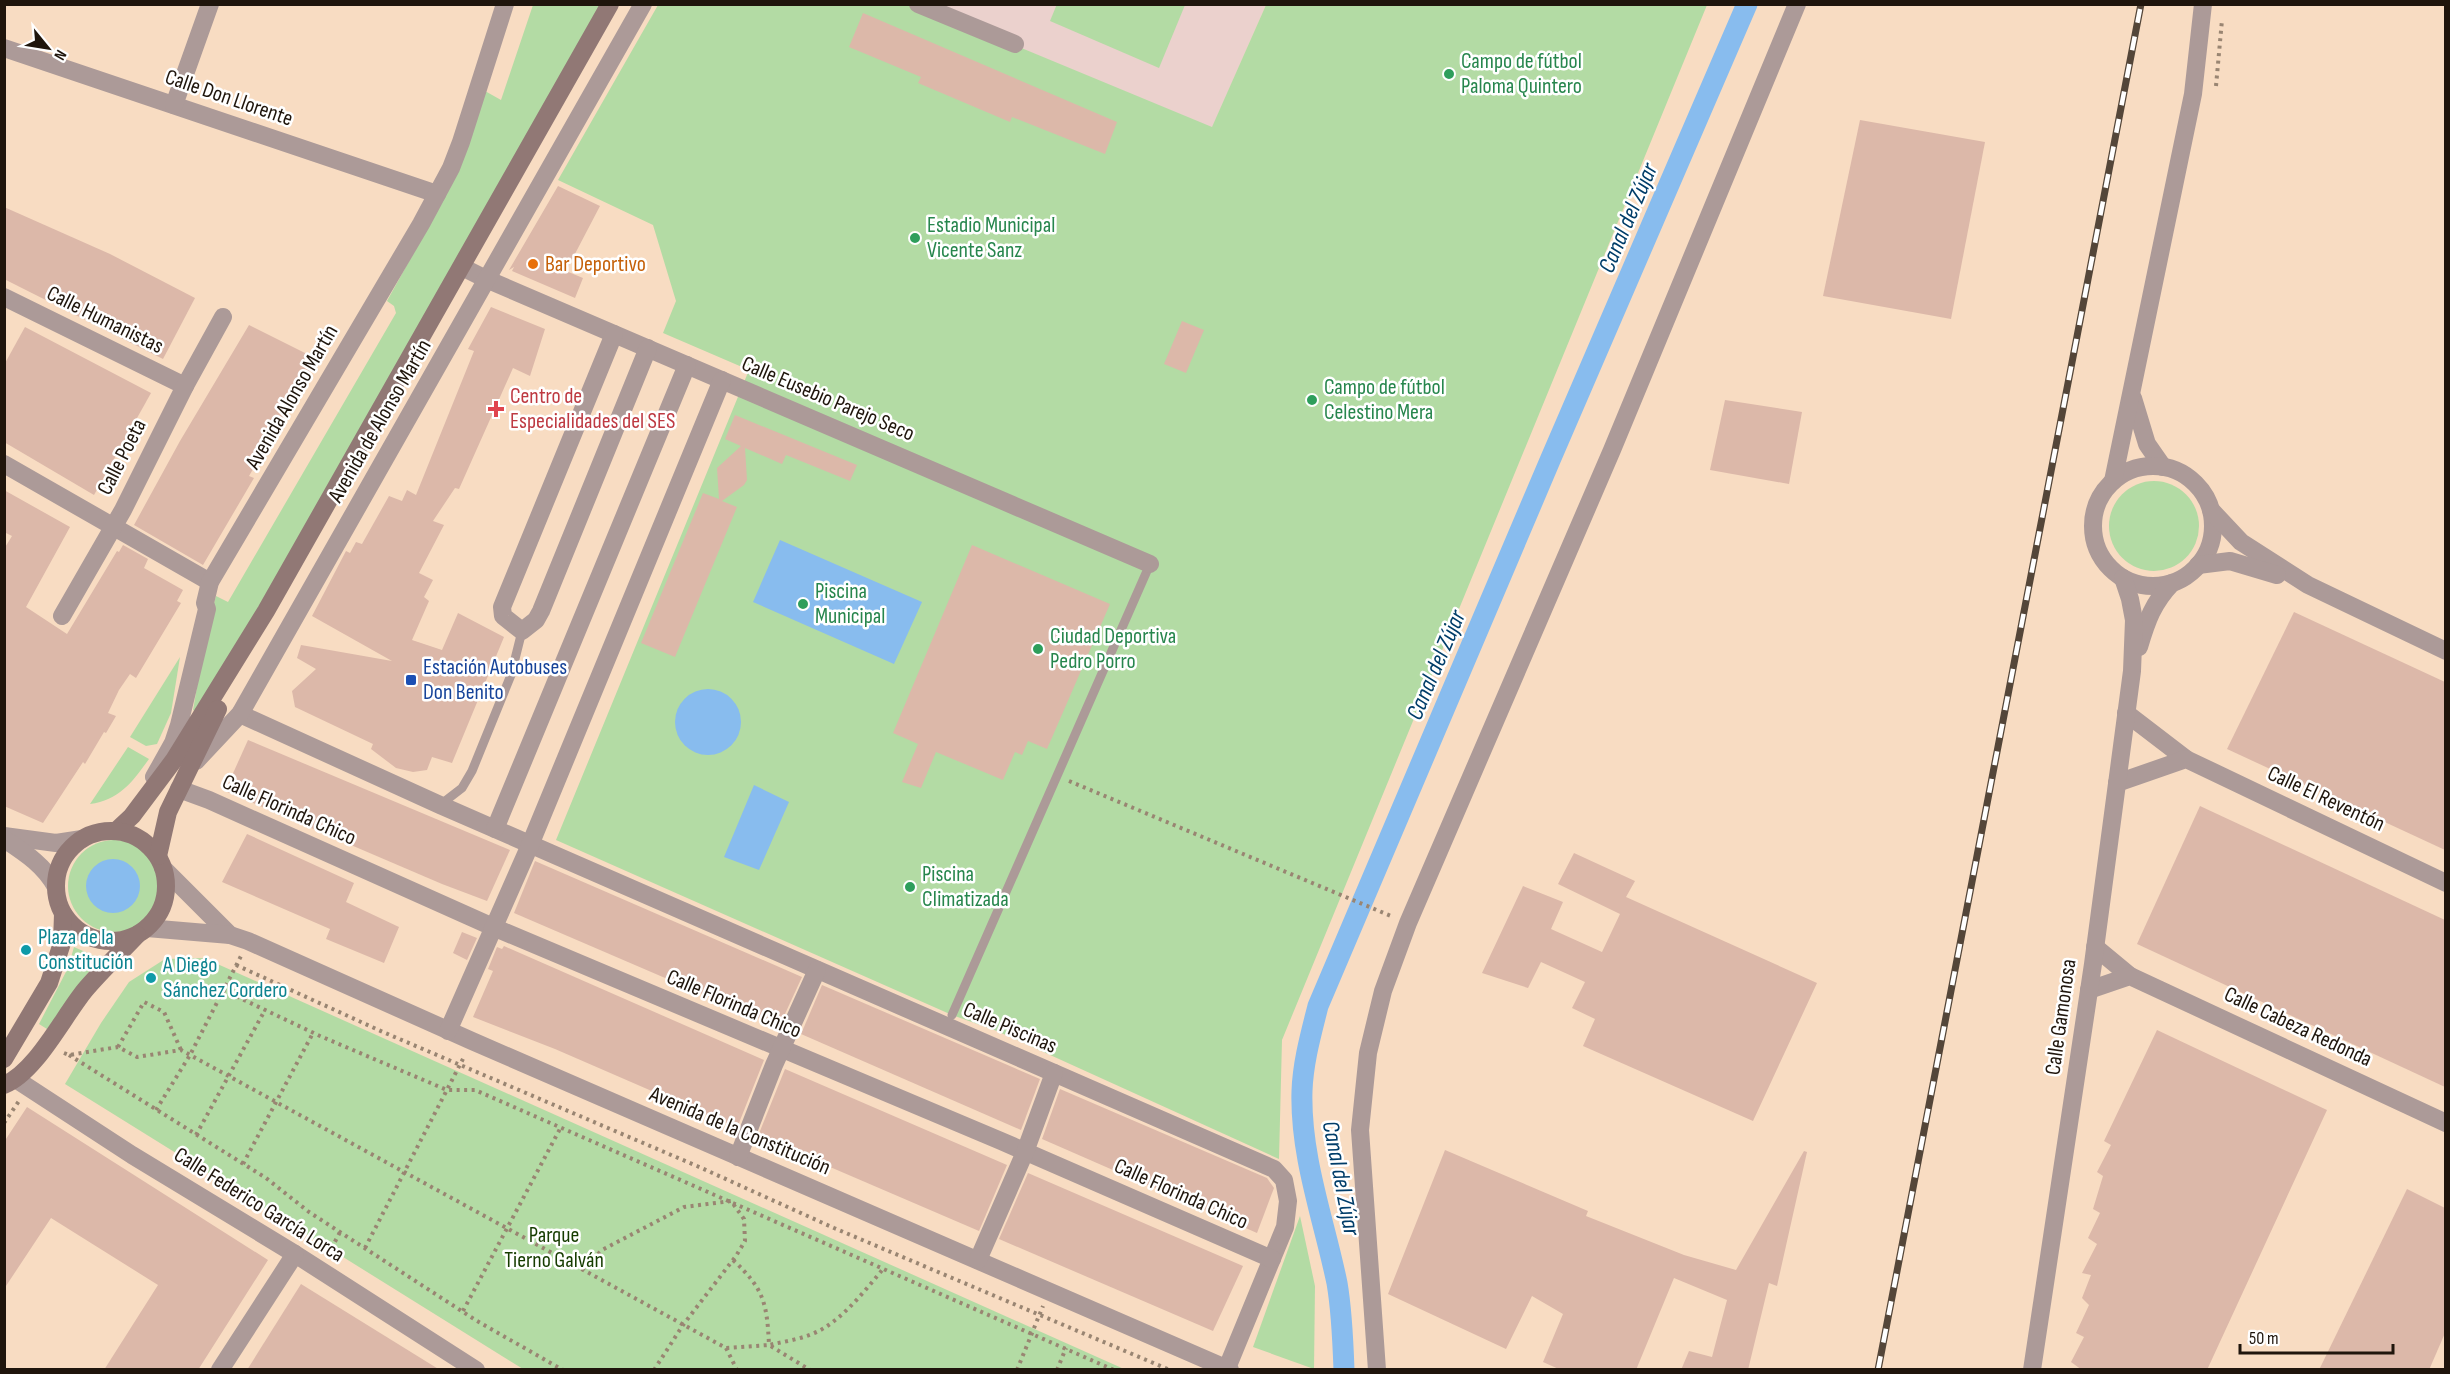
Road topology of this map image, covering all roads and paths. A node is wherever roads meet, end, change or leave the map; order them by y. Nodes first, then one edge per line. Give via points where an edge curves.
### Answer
1 (210, 4) edge
2 (505, 4) edge
3 (610, 4) edge
4 (643, 4) edge
5 (918, 4) edge
6 (1797, 4) edge
7 (2203, 4) edge
8 (2222, 15) dead end
9 (1015, 44) dead end
10 (4, 48) edge
11 (2216, 86) dead end
12 (174, 105) junction
13 (437, 194) junction
14 (462, 267) junction
15 (486, 279) junction
16 (4, 297) edge
17 (223, 317) dead end
18 (614, 334) junction
19 (648, 348) junction
20 (687, 365) junction
21 (722, 380) junction
22 (184, 386) junction
23 (2132, 394) junction
24 (4, 464) edge
25 (2163, 467) junction
26 (2113, 481) junction
27 (2211, 510) junction
28 (113, 527) junction
29 (1150, 564) joint
30 (2198, 565) junction
31 (2123, 578) junction
32 (210, 582) junction
33 (2172, 583) junction
34 (2308, 585) junction
35 (62, 616) dead end
36 (522, 631) junction
37 (2445, 651) edge
38 (2132, 671) junction
39 (2126, 713) junction
40 (240, 714) junction
41 (2186, 759) junction
42 (181, 764) junction
43 (1057, 776) junction
44 (2117, 783) junction
45 (179, 789) junction
46 (440, 805) junction
47 (132, 816) junction
48 (495, 829) junction
49 (117, 831) junction
50 (4, 838) edge
51 (82, 839) junction
52 (530, 845) junction
53 (161, 862) junction
54 (2445, 883) edge
55 (56, 887) junction
56 (1377, 909) dead end
57 (63, 914) junction
58 (493, 927) junction
59 (142, 932) junction
60 (230, 935) junction
61 (248, 941) junction
62 (2095, 947) junction
63 (236, 965) junction
64 (817, 970) junction
65 (2130, 976) junction
66 (223, 990) junction
67 (2089, 990) junction
68 (266, 1010) junction
69 (952, 1015) dead end
70 (448, 1031) junction
71 (313, 1033) junction
72 (472, 1041) junction
73 (48, 1043) junction
74 (118, 1047) junction
75 (182, 1050) junction
76 (781, 1050) junction
77 (69, 1055) junction
78 (190, 1055) junction
79 (4, 1059) edge
80 (460, 1065) junction
81 (1054, 1073) junction
82 (229, 1076) junction
83 (16, 1084) edge
84 (447, 1090) junction
85 (276, 1102) junction
86 (156, 1110) junction
87 (2445, 1123) edge
88 (4, 1124) edge
89 (561, 1127) junction
90 (196, 1135) junction
91 (1024, 1152) junction
92 (738, 1157) junction
93 (243, 1164) junction
94 (405, 1172) junction
95 (731, 1201) junction
96 (507, 1228) junction
97 (340, 1232) junction
98 (365, 1248) junction
99 (295, 1254) junction
100 (1272, 1259) junction
101 (733, 1260) junction
102 (978, 1260) junction
103 (884, 1268) junction
104 (320, 1270) junction
105 (582, 1270) junction
106 (1050, 1291) junction
107 (463, 1312) junction
108 (1040, 1314) junction
109 (683, 1325) junction
110 (1032, 1333) junction
111 (769, 1346) junction
112 (726, 1348) junction
113 (1066, 1348) junction
114 (1229, 1369) edge
115 (220, 1370) edge
116 (476, 1370) edge
117 (563, 1370) edge
118 (654, 1370) edge
119 (737, 1370) edge
120 (810, 1370) edge
121 (1017, 1370) edge
122 (1057, 1370) edge
123 (1114, 1370) edge
124 (1170, 1370) edge
125 (1377, 1370) edge
126 (2032, 1370) edge

1 - 12 street
2 - 13 street, Avenida Alonso Martín via 461,142
3 - 14 main road, Avenida de Alonso Martín
4 - 15 street, Avenida de Alonso Martín
5 - 9 street
6 - 125 street via 1612,450 1408,923 1383,991 1368,1053 1360,1130
7 - 23 street via 2193,94
8 - 11 path
10 - 12 street, Calle Don Llorente
12 - 13 street, Calle Don Llorente
13 - 32 street, Avenida Alonso Martín
14 - 15 street, Calle Eusebio Parejo Seco
14 - 42 main road, Avenida de Alonso Martín
15 - 18 street, Calle Eusebio Parejo Seco
15 - 40 street, Avenida de Alonso Martín
16 - 22 street, Calle Humanistas
17 - 22 street, Calle Poeta
18 - 19 street, Calle Eusebio Parejo Seco
18 - 36 street via 502,607 504,616
19 - 20 street, Calle Eusebio Parejo Seco
19 - 36 street via 541,611
20 - 21 street, Calle Eusebio Parejo Seco
20 - 48 street
21 - 29 street, Calle Eusebio Parejo Seco
21 - 52 street
22 - 28 street, Calle Poeta
23 - 25 street via 2147,444
23 - 26 street
24 - 28 street
25 - 26 street via 2136,469
25 - 27 street via 2193,481
26 - 31 street via 2094,513 2093,532 2108,566
27 - 30 street via 2211,539
27 - 34 street via 2250,548
28 - 32 street
28 - 35 street, Calle Poeta
29 - 43 lane
30 - 33 street
30 - 34 street via 2230,561
31 - 33 street via 2147,585
31 - 38 street, Calle Gamonosa via 2134,620
32 - 47 street, Avenida Alonso Martín via 207,609 173,743
33 - 38 street, Calle Gamonosa via 2152,609
34 - 37 street
36 - 46 lane via 511,675 472,771 462,788
38 - 39 street, Calle Gamonosa
39 - 41 street, Calle El Reventón
39 - 44 street, Calle Gamonosa
40 - 42 street, Avenida de Alonso Martín
40 - 46 street, Calle Piscinas
41 - 44 street
41 - 54 street, Calle El Reventón
42 - 45 main road, Avenida de Alonso Martín
42 - 47 main road, Avenida de Alonso Martín
43 - 56 path
43 - 69 lane
44 - 62 street, Calle Gamonosa
45 - 53 main road, Avenida de Alonso Martín via 168,812
45 - 58 street, Calle Florinda Chico
46 - 48 street, Calle Piscinas
47 - 49 main road, Avenida de Alonso Martín
48 - 52 street, Calle Piscinas
49 - 51 main road via 99,832
49 - 53 main road via 147,844
50 - 51 street via 56,843
50 - 55 street via 40,864
51 - 55 main road via 58,868
52 - 58 street
52 - 64 street, Calle Piscinas
53 - 59 main road via 166,884 164,900 158,915
53 - 60 street
55 - 57 main road
57 - 59 main road via 74,927 104,941
57 - 79 main road via 62,943 53,972
58 - 70 street
58 - 76 street, Calle Florinda Chico
59 - 60 street
59 - 73 main road via 85,990
60 - 61 street, Avenida de la Constitución
61 - 63 path
61 - 70 street, Avenida de la Constitución
62 - 65 street, Calle Cabeza Redonda
62 - 67 street, Calle Gamonosa
63 - 66 path
63 - 80 path
64 - 76 street
64 - 81 street, Calle Piscinas
65 - 67 street
65 - 87 street, Calle Cabeza Redonda
66 - 68 path
66 - 78 path
67 - 126 street, Calle Gamonosa
68 - 71 path
68 - 82 path
70 - 72 street, Avenida de la Constitución
71 - 84 path
71 - 85 path
72 - 80 path
72 - 92 street, Avenida de la Constitución
73 - 77 path
73 - 83 main road
74 - 75 path via 137,1057
74 - 75 path via 144,1002 164,1012
74 - 77 path
75 - 78 path
76 - 91 street, Calle Florinda Chico
76 - 92 street
77 - 86 path
78 - 82 path
78 - 86 path
80 - 84 path
80 - 108 path
81 - 91 street
81 - 100 street, Calle Piscinas via 1274,1169 1284,1180 1288,1201 1285,1227
82 - 85 path
82 - 90 path
83 - 88 path
83 - 99 street, Calle Federico García Lorca
84 - 89 path via 475,1090
84 - 94 path
85 - 93 path
85 - 94 path
86 - 90 path
89 - 95 path
89 - 96 path
90 - 93 path
91 - 100 street, Calle Florinda Chico
91 - 102 street
92 - 102 street, Avenida de la Constitución
93 - 97 path
94 - 96 path
94 - 98 path
95 - 101 path via 744,1219 745,1241
95 - 103 path
95 - 105 path via 684,1207 602,1250
96 - 105 path
96 - 107 path
97 - 98 path
97 - 104 path
98 - 107 path
99 - 104 street, Calle Federico García Lorca
99 - 115 street
100 - 114 street, Calle Piscinas
101 - 109 path
101 - 111 path via 752,1278 763,1298
102 - 106 street, Avenida de la Constitución
103 - 110 path
103 - 111 path via 851,1307 823,1329
104 - 116 street, Calle Federico García Lorca
105 - 109 path
106 - 108 path
106 - 114 street, Avenida de la Constitución
107 - 117 path
108 - 110 path
108 - 124 path
109 - 112 path
109 - 118 path
110 - 113 path
110 - 121 path
111 - 112 path
111 - 120 path
112 - 119 path
113 - 122 path
113 - 123 path

